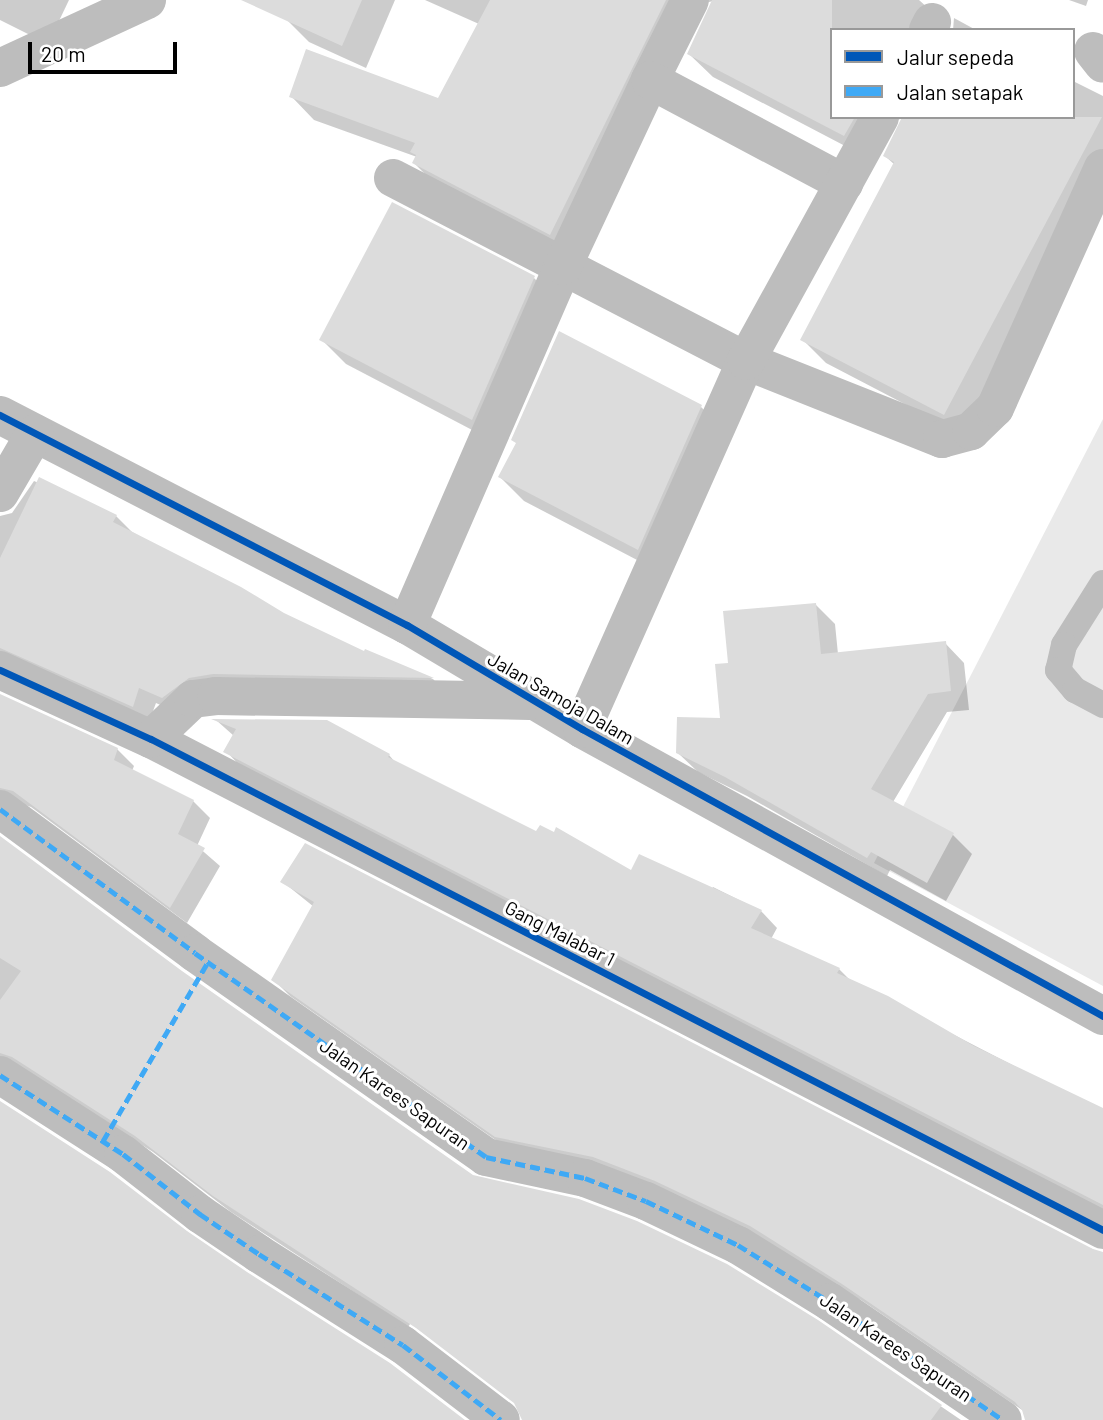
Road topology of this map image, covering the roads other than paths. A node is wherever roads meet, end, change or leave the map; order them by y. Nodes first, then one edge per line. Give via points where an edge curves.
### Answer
1 (147, 0) edge
2 (690, 0) edge
3 (0, 68) edge
4 (650, 80) junction
5 (879, 119) edge
6 (1103, 168) edge
7 (393, 178) dead end
8 (844, 183) junction
9 (563, 267) junction
10 (746, 361) junction
11 (0, 415) edge
12 (35, 433) junction
13 (0, 493) edge
14 (1103, 583) edge
15 (407, 625) junction
16 (0, 670) edge
17 (532, 701) junction
18 (1103, 705) edge
19 (582, 729) junction
20 (151, 738) junction
21 (0, 809) edge
22 (1103, 1016) edge
23 (0, 1075) edge
24 (1103, 1230) edge
25 (501, 1420) edge
26 (1003, 1420) edge

1 - 3 street
2 - 4 street
4 - 8 street
4 - 9 street
5 - 8 street
6 - 10 street via 995,408 971,431 943,439
7 - 9 street
8 - 10 street
9 - 10 street
9 - 15 street
10 - 19 street
11 - 12 street, Jalan Samoja Dalam
12 - 13 street
12 - 15 street, Jalan Samoja Dalam
14 - 18 lane via 1064,645 1058,670 1075,690
15 - 17 street, Jalan Samoja Dalam
16 - 20 street, Gang Malabar 1
17 - 19 street, Jalan Samoja Dalam
17 - 20 street via 215,696 193,699
19 - 22 street, Jalan Samoja Dalam
20 - 24 street, Gang Malabar 1
21 - 26 street, Jalan Karees Sapuran via 195,953 486,1157 584,1178 646,1201 738,1245
23 - 25 street via 123,1154 259,1254 403,1345

